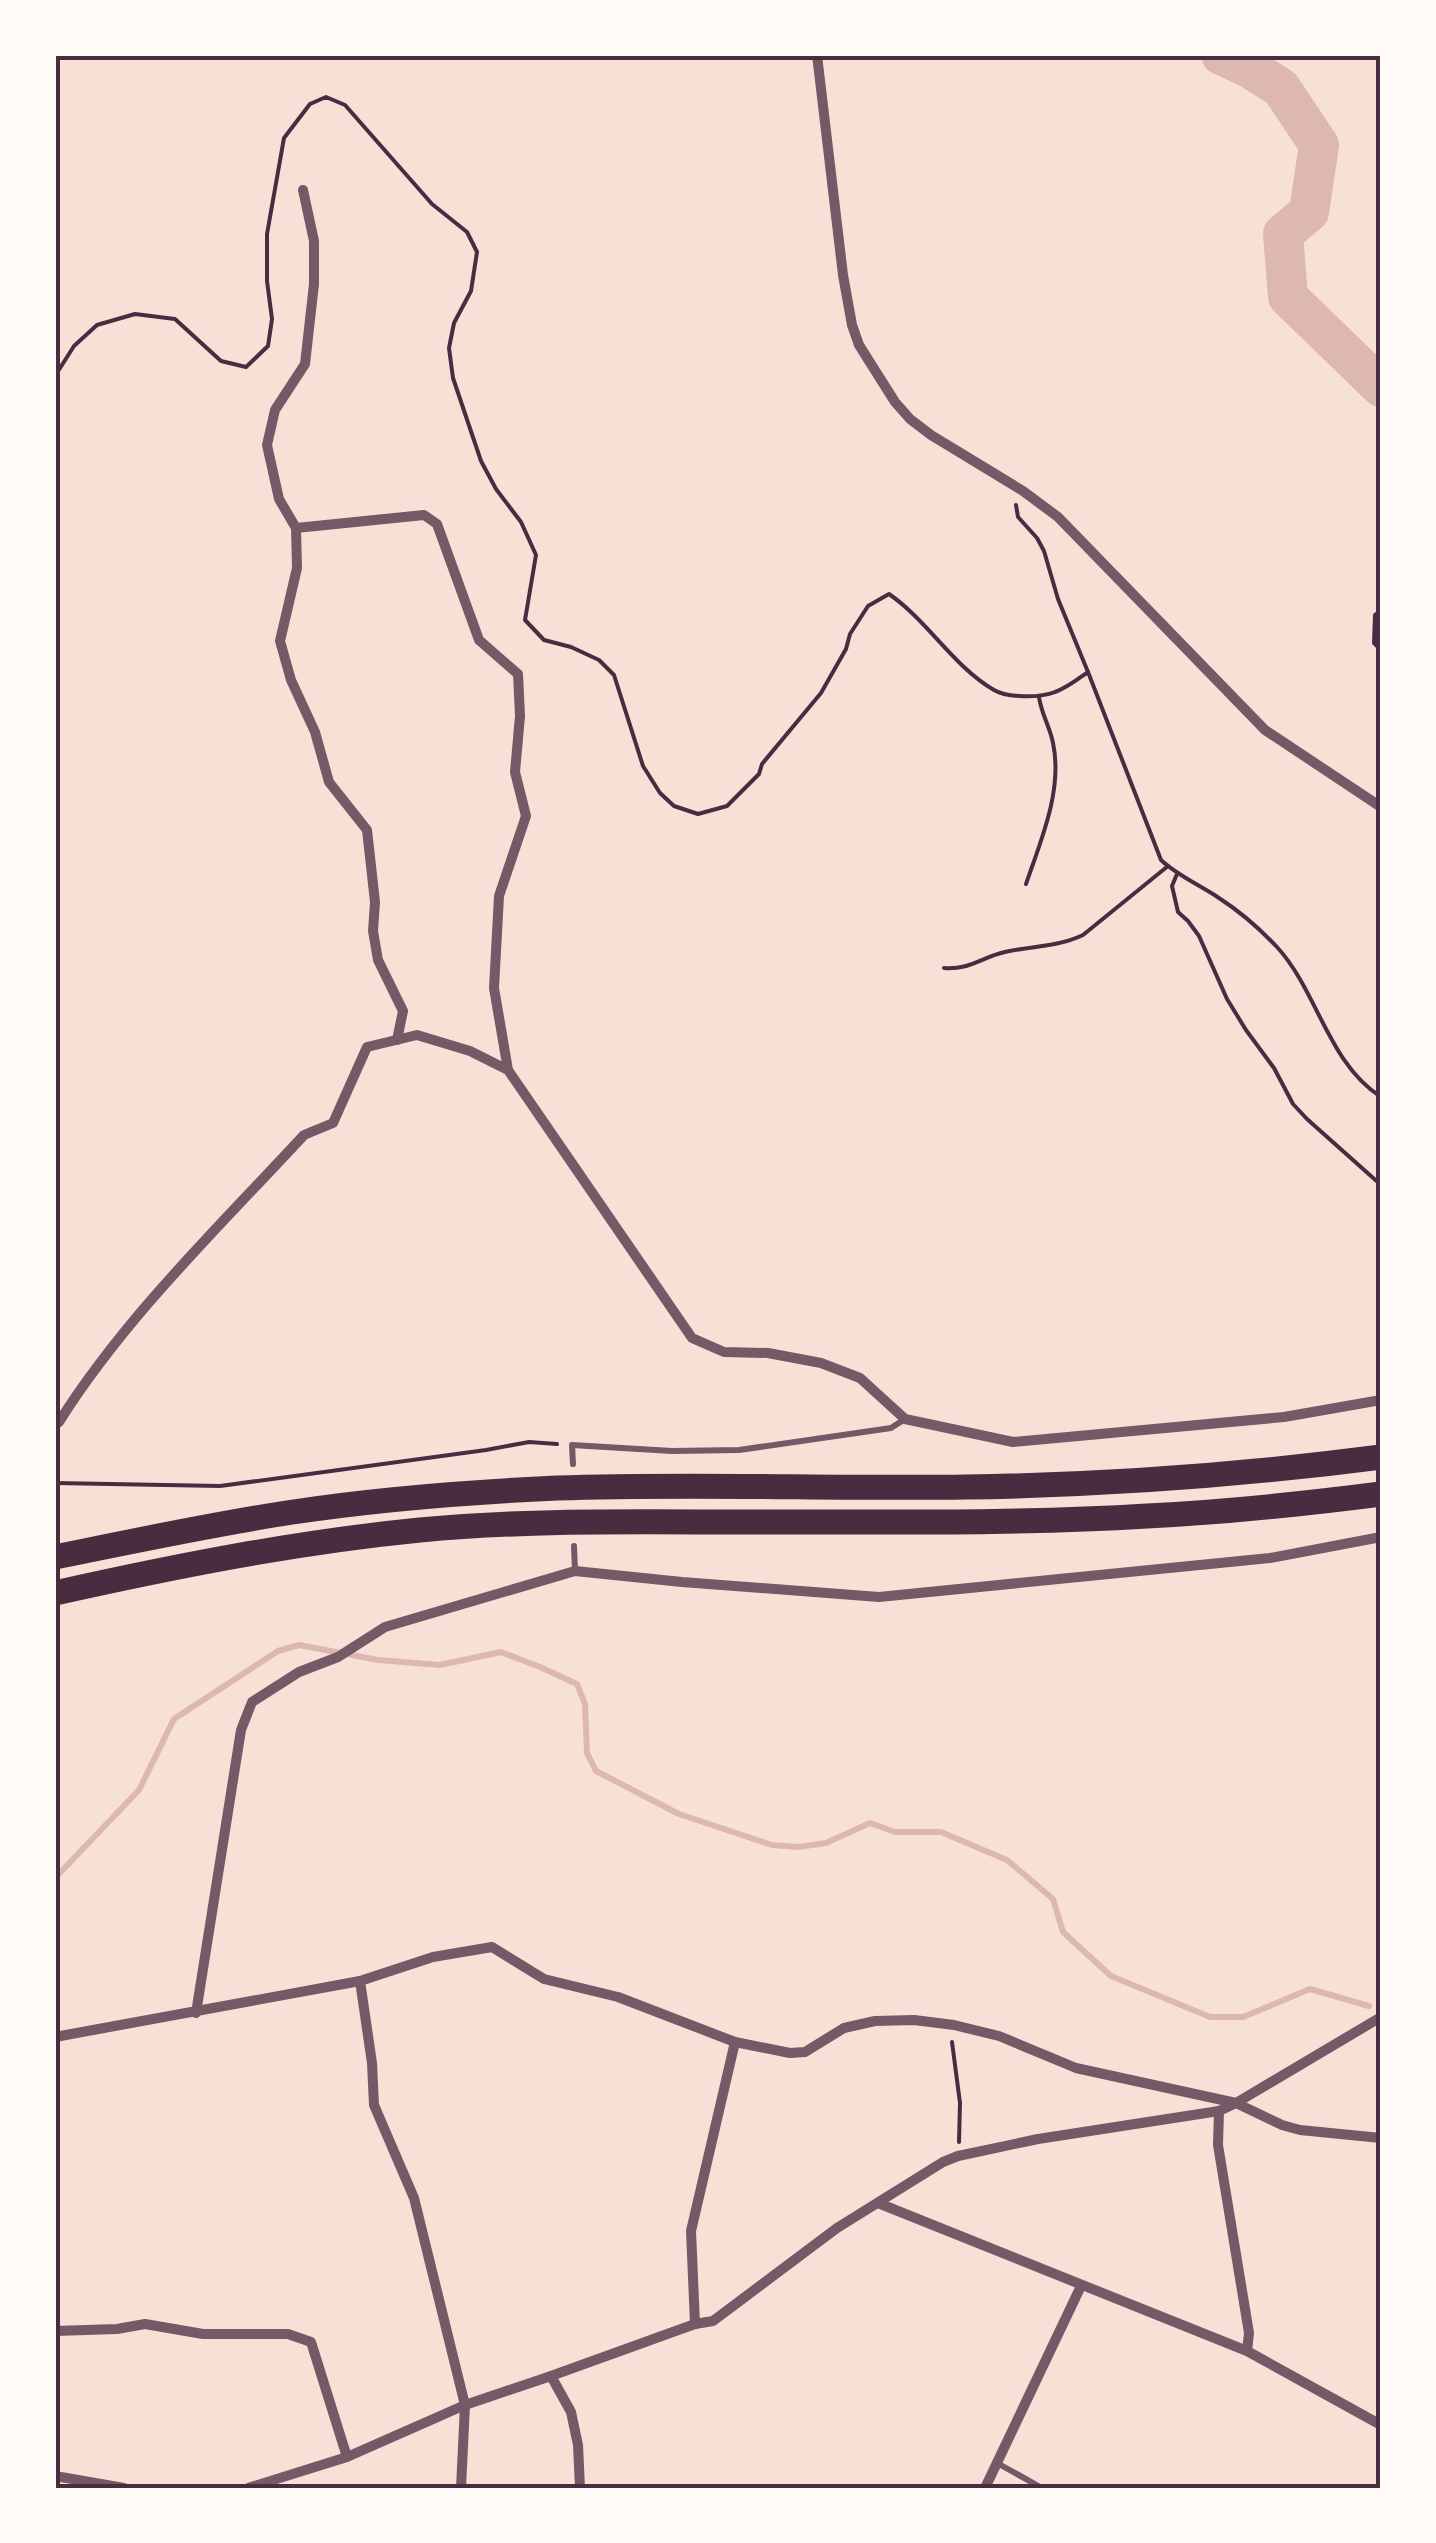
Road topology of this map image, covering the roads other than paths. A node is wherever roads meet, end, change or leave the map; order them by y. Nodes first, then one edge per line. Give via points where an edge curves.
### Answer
1 (817, 55) edge
2 (303, 190) dead end
3 (296, 528) junction
4 (1381, 807) edge
5 (397, 1040) junction
6 (508, 1070) junction
7 (1381, 1400) edge
8 (905, 1419) junction
9 (55, 1425) edge
10 (1381, 1457) edge
11 (572, 1464) dead end
12 (1381, 1494) edge
13 (1381, 1538) edge
14 (574, 1546) dead end
15 (55, 1558) edge
16 (575, 1571) junction
17 (55, 1593) edge
18 (360, 1981) junction
19 (196, 2013) junction
20 (1381, 2017) edge
21 (55, 2037) edge
22 (735, 2042) junction
23 (1236, 2103) junction
24 (1219, 2111) junction
25 (1381, 2138) edge
26 (878, 2204) junction
27 (1081, 2286) junction
28 (694, 2324) junction
29 (55, 2331) edge
30 (1247, 2351) junction
31 (551, 2376) junction
32 (465, 2404) junction
33 (1381, 2425) edge
34 (347, 2457) junction
35 (996, 2462) junction
36 (55, 2476) edge
37 (124, 2488) edge
38 (248, 2488) edge
39 (461, 2488) edge
40 (580, 2488) edge
41 (985, 2488) edge
42 (1042, 2488) edge

1 - 4 street via 852,325 895,402 931,435 1058,517 1265,730
2 - 3 street via 314,242 305,364 276,410 267,445 279,499
3 - 5 street via 296,568 280,641 329,782 367,830 378,960 403,1011
3 - 6 street via 424,515 437,524 479,640 518,674 515,772 526,816 499,896 494,988
5 - 6 street via 416,1035
5 - 9 street via 366,1047 333,1124 304,1136 176,1273
6 - 8 street via 692,1338 724,1352 768,1353 860,1378
7 - 8 street via 1284,1417 1014,1442
8 - 11 lane via 892,1428 739,1450 572,1445
10 - 15 highway via 1146,1480 558,1488 416,1497 277,1515
12 - 17 highway via 1144,1516 556,1522 420,1530 176,1566
13 - 16 street via 1270,1558 878,1597
14 - 16 lane
16 - 19 street via 386,1627 252,1702
18 - 19 street
18 - 22 street via 433,1957 492,1947 544,1979 618,1997
18 - 32 street via 374,2105 414,2198
19 - 21 street
20 - 23 street
22 - 23 street via 805,2052 844,2028 914,2020 999,2036 1076,2068
22 - 28 street via 691,2231
23 - 24 street
23 - 25 street via 1300,2130
24 - 26 street via 958,2156
24 - 30 street
26 - 27 street
26 - 28 street via 712,2321
27 - 30 street
27 - 35 street
28 - 31 street
29 - 34 street via 144,2324 203,2334 288,2334 311,2342
30 - 33 street
31 - 32 street
31 - 40 street via 571,2412
32 - 34 street
32 - 39 street
34 - 38 street
35 - 41 street
35 - 42 lane
36 - 37 street

